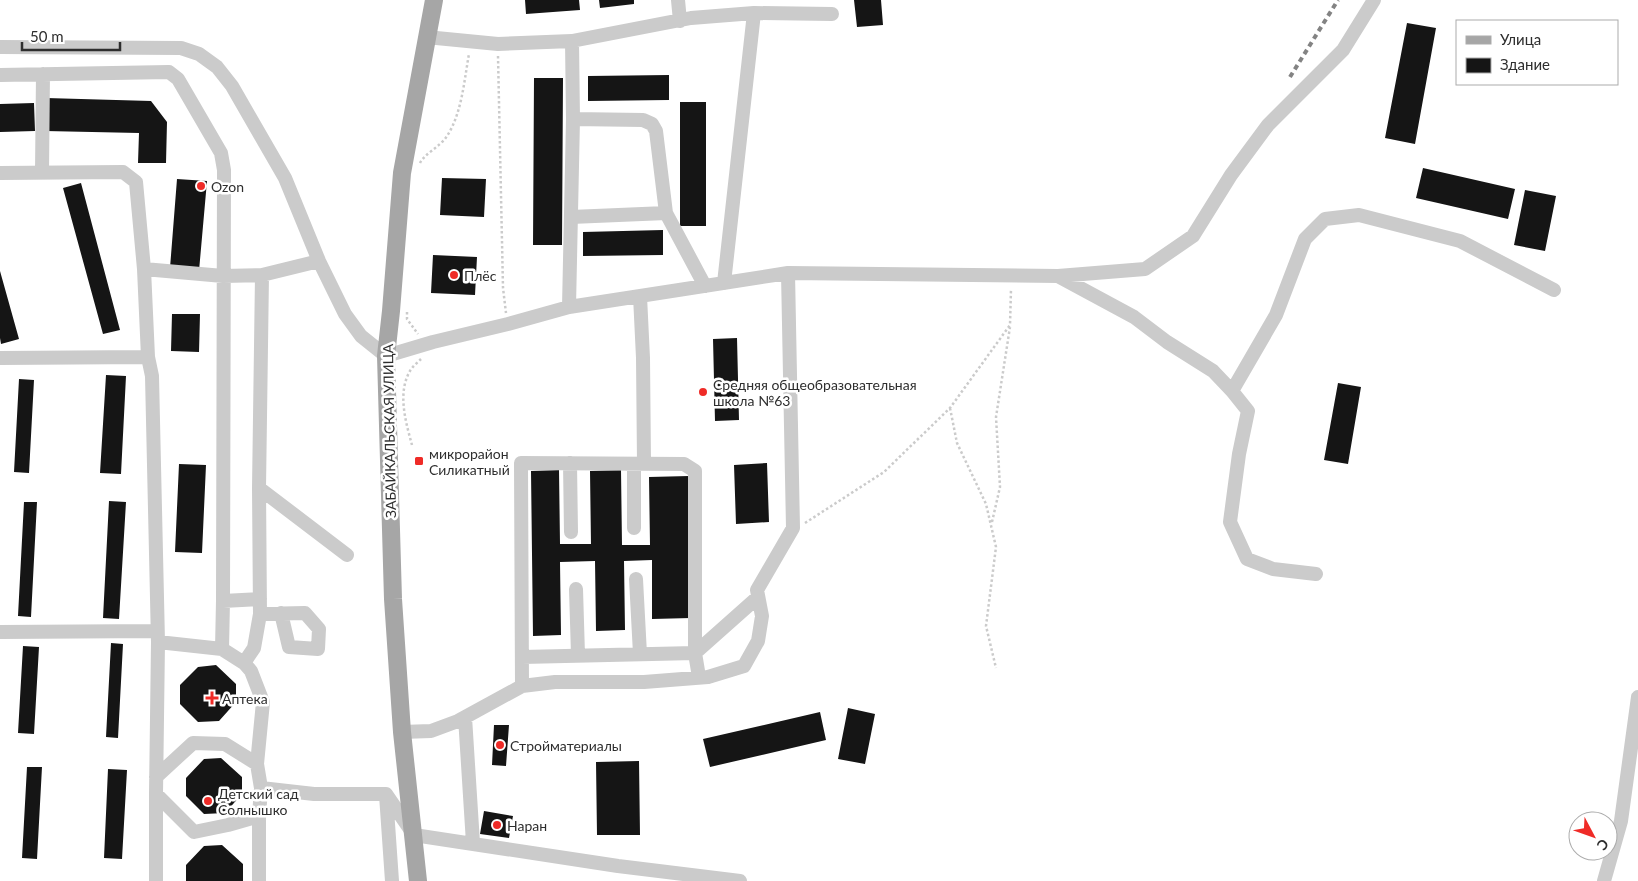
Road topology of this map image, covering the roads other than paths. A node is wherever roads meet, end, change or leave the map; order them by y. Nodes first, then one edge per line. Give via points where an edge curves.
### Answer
1 (434, 0) edge
2 (678, 0) edge
3 (1374, 0) edge
4 (754, 13) junction
5 (832, 14) dead end
6 (680, 21) junction
7 (426, 37) junction
8 (572, 41) junction
9 (0, 47) edge
10 (43, 74) junction
11 (0, 75) edge
12 (573, 119) junction
13 (42, 172) junction
14 (0, 173) edge
15 (666, 213) junction
16 (571, 217) junction
17 (319, 261) junction
18 (144, 269) junction
19 (788, 273) junction
20 (223, 276) junction
21 (262, 276) junction
22 (1058, 276) junction
23 (724, 283) junction
24 (705, 286) junction
25 (1554, 290) dead end
26 (640, 296) junction
27 (569, 307) junction
28 (386, 356) junction
29 (148, 357) junction
30 (0, 358) edge
31 (1232, 391) junction
32 (570, 464) junction
33 (639, 464) junction
34 (260, 488) junction
35 (634, 528) dead end
36 (571, 532) dead end
37 (347, 555) dead end
38 (1316, 574) dead end
39 (636, 579) dead end
40 (576, 589) dead end
41 (758, 597) junction
42 (260, 599) junction
43 (223, 601) junction
44 (281, 613) dead end
45 (260, 614) junction
46 (0, 632) edge
47 (158, 636) junction
48 (222, 650) junction
49 (696, 652) junction
50 (640, 654) junction
51 (578, 655) junction
52 (522, 657) junction
53 (244, 663) junction
54 (698, 677) junction
55 (522, 686) junction
56 (1638, 697) edge
57 (465, 717) junction
58 (402, 732) junction
59 (257, 764) junction
60 (156, 777) junction
61 (261, 788) junction
62 (156, 794) junction
63 (386, 794) junction
64 (259, 816) junction
65 (414, 835) junction
66 (473, 843) junction
67 (156, 881) edge
68 (259, 881) edge
69 (392, 881) edge
70 (418, 881) edge
71 (740, 881) edge
72 (1604, 881) edge

1 - 7 main road, ЗАБАЙКАЛЬСКАЯ УЛИЦА
2 - 6 street
3 - 22 street via 1343,50 1268,126 1231,175 1193,236 1145,270
4 - 5 street
4 - 6 street
4 - 23 street
6 - 8 street
7 - 8 street via 498,44
7 - 28 main road, ЗАБАЙКАЛЬСКАЯ УЛИЦА via 402,173
8 - 12 street
9 - 17 street via 181,48 199,54 217,67 237,94 285,178
10 - 11 street
10 - 13 street
10 - 20 street via 169,72 178,79 221,153 224,170
12 - 15 street via 643,120 652,124 656,131
12 - 16 street
13 - 14 street
13 - 18 street via 123,172 136,182
15 - 16 street
15 - 24 street
16 - 27 street
17 - 21 street
17 - 28 street via 345,314 361,336
18 - 20 street
18 - 29 street
19 - 22 street
19 - 23 street
19 - 41 street via 793,528 757,590
20 - 21 street
20 - 43 street
21 - 34 street
22 - 31 street via 1134,317 1213,371
23 - 24 street
24 - 26 street
25 - 31 street via 1460,242 1359,215 1325,219 1305,239 1276,315
26 - 27 street
26 - 33 street via 643,358
27 - 28 street
28 - 58 main road, ЗАБАЙКАЛЬСКАЯ УЛИЦА via 390,550
29 - 30 street
29 - 47 street via 152,376
31 - 38 street via 1248,411 1230,522 1247,559 1273,569
32 - 33 street
32 - 36 street
32 - 52 street via 521,463
33 - 35 street
33 - 49 street via 684,464 695,471
34 - 37 street
34 - 42 street
39 - 50 street
40 - 51 street
41 - 49 street
41 - 54 street via 762,616 758,641 744,666
42 - 43 street
42 - 45 street
43 - 48 street
44 - 45 street
45 - 53 street via 254,648
46 - 47 street
47 - 48 street
47 - 60 street
48 - 53 street
49 - 50 street
49 - 54 street
50 - 51 street
51 - 52 street
52 - 55 street
53 - 59 street via 263,702
54 - 55 street
55 - 57 street
56 - 72 street via 1620,820
57 - 58 street via 431,731
57 - 66 street
58 - 65 main road, ЗАБАЙКАЛЬСКАЯ УЛИЦА
59 - 60 street via 225,744 193,742
59 - 61 street
60 - 62 street
61 - 63 street via 314,794
61 - 64 street
62 - 64 street via 194,832
62 - 67 street
63 - 65 street
63 - 69 street
64 - 68 street
65 - 66 street
65 - 70 main road, ЗАБАЙКАЛЬСКАЯ УЛИЦА
66 - 71 street

